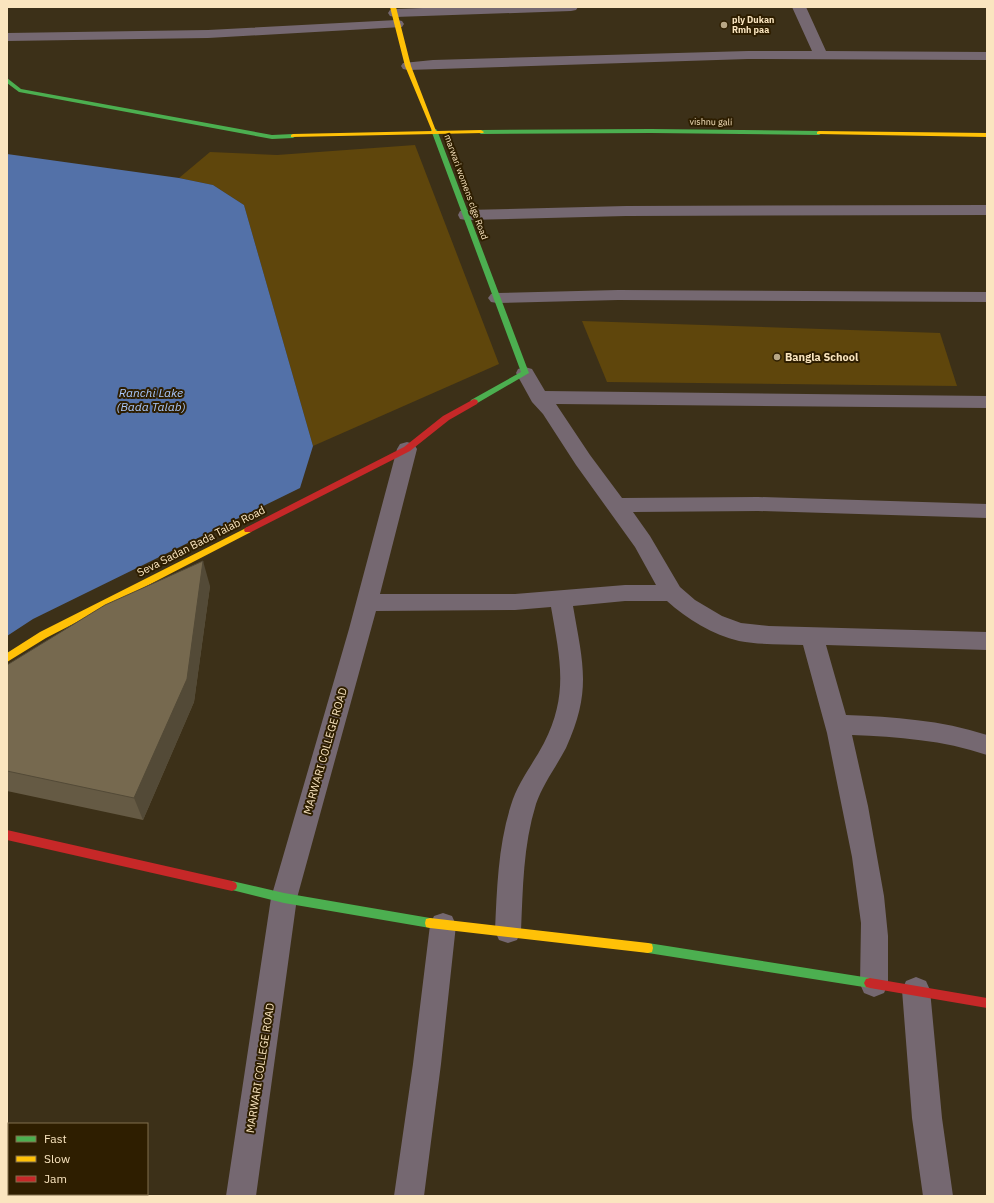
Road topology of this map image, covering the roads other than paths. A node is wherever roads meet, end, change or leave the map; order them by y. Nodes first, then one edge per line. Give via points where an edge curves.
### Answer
1 (571, 7) edge
2 (799, 7) edge
3 (395, 15) edge
4 (7, 37) edge
5 (821, 56) junction
6 (987, 56) edge
7 (408, 66) junction
8 (7, 80) edge
9 (435, 132) junction
10 (987, 134) edge
11 (987, 210) edge
12 (466, 215) junction
13 (987, 297) edge
14 (497, 298) junction
15 (525, 372) junction
16 (539, 397) junction
17 (987, 402) edge
18 (407, 449) junction
19 (617, 505) junction
20 (987, 511) edge
21 (672, 593) junction
22 (561, 599) junction
23 (366, 603) junction
24 (812, 637) junction
25 (987, 641) edge
26 (7, 658) edge
27 (838, 724) junction
28 (987, 745) edge
29 (7, 835) edge
30 (284, 898) junction
31 (443, 925) junction
32 (508, 931) junction
33 (874, 984) junction
34 (916, 990) junction
35 (987, 1003) edge
36 (241, 1196) edge
37 (409, 1196) edge
38 (938, 1196) edge

1 - 3 street
2 - 5 street
3 - 4 street via 208,34
3 - 7 street, marwari womens clge Road
5 - 6 street
5 - 7 street via 667,56
7 - 9 street, marwari womens clge Road
8 - 9 street, vishnu gali via 19,90 272,137
9 - 10 street, vishnu gali
9 - 12 street, marwari womens clge Road
11 - 12 street via 633,211
12 - 14 street, marwari womens clge Road
13 - 14 street via 618,295
14 - 15 street, marwari womens clge Road
15 - 16 street
15 - 18 street via 446,418
16 - 17 street
16 - 19 street
18 - 23 street, MARWARI COLLEGE ROAD
18 - 26 street, Seva Sadan Bada Talab Road via 43,635
19 - 20 street via 758,504
19 - 21 street via 643,542
21 - 22 street via 625,593
21 - 24 street via 687,606 714,622 739,632
22 - 23 street via 515,602
22 - 32 street via 572,667 572,691 566,718 524,802 515,834
23 - 30 street, MARWARI COLLEGE ROAD
24 - 25 street
24 - 27 street
27 - 28 street via 928,731 967,738
27 - 33 street via 871,896 875,936
29 - 30 street
30 - 31 street
30 - 36 street, MARWARI COLLEGE ROAD
31 - 32 street
31 - 37 street
32 - 33 street via 699,954
33 - 34 street
34 - 35 street
34 - 38 street via 927,1118

